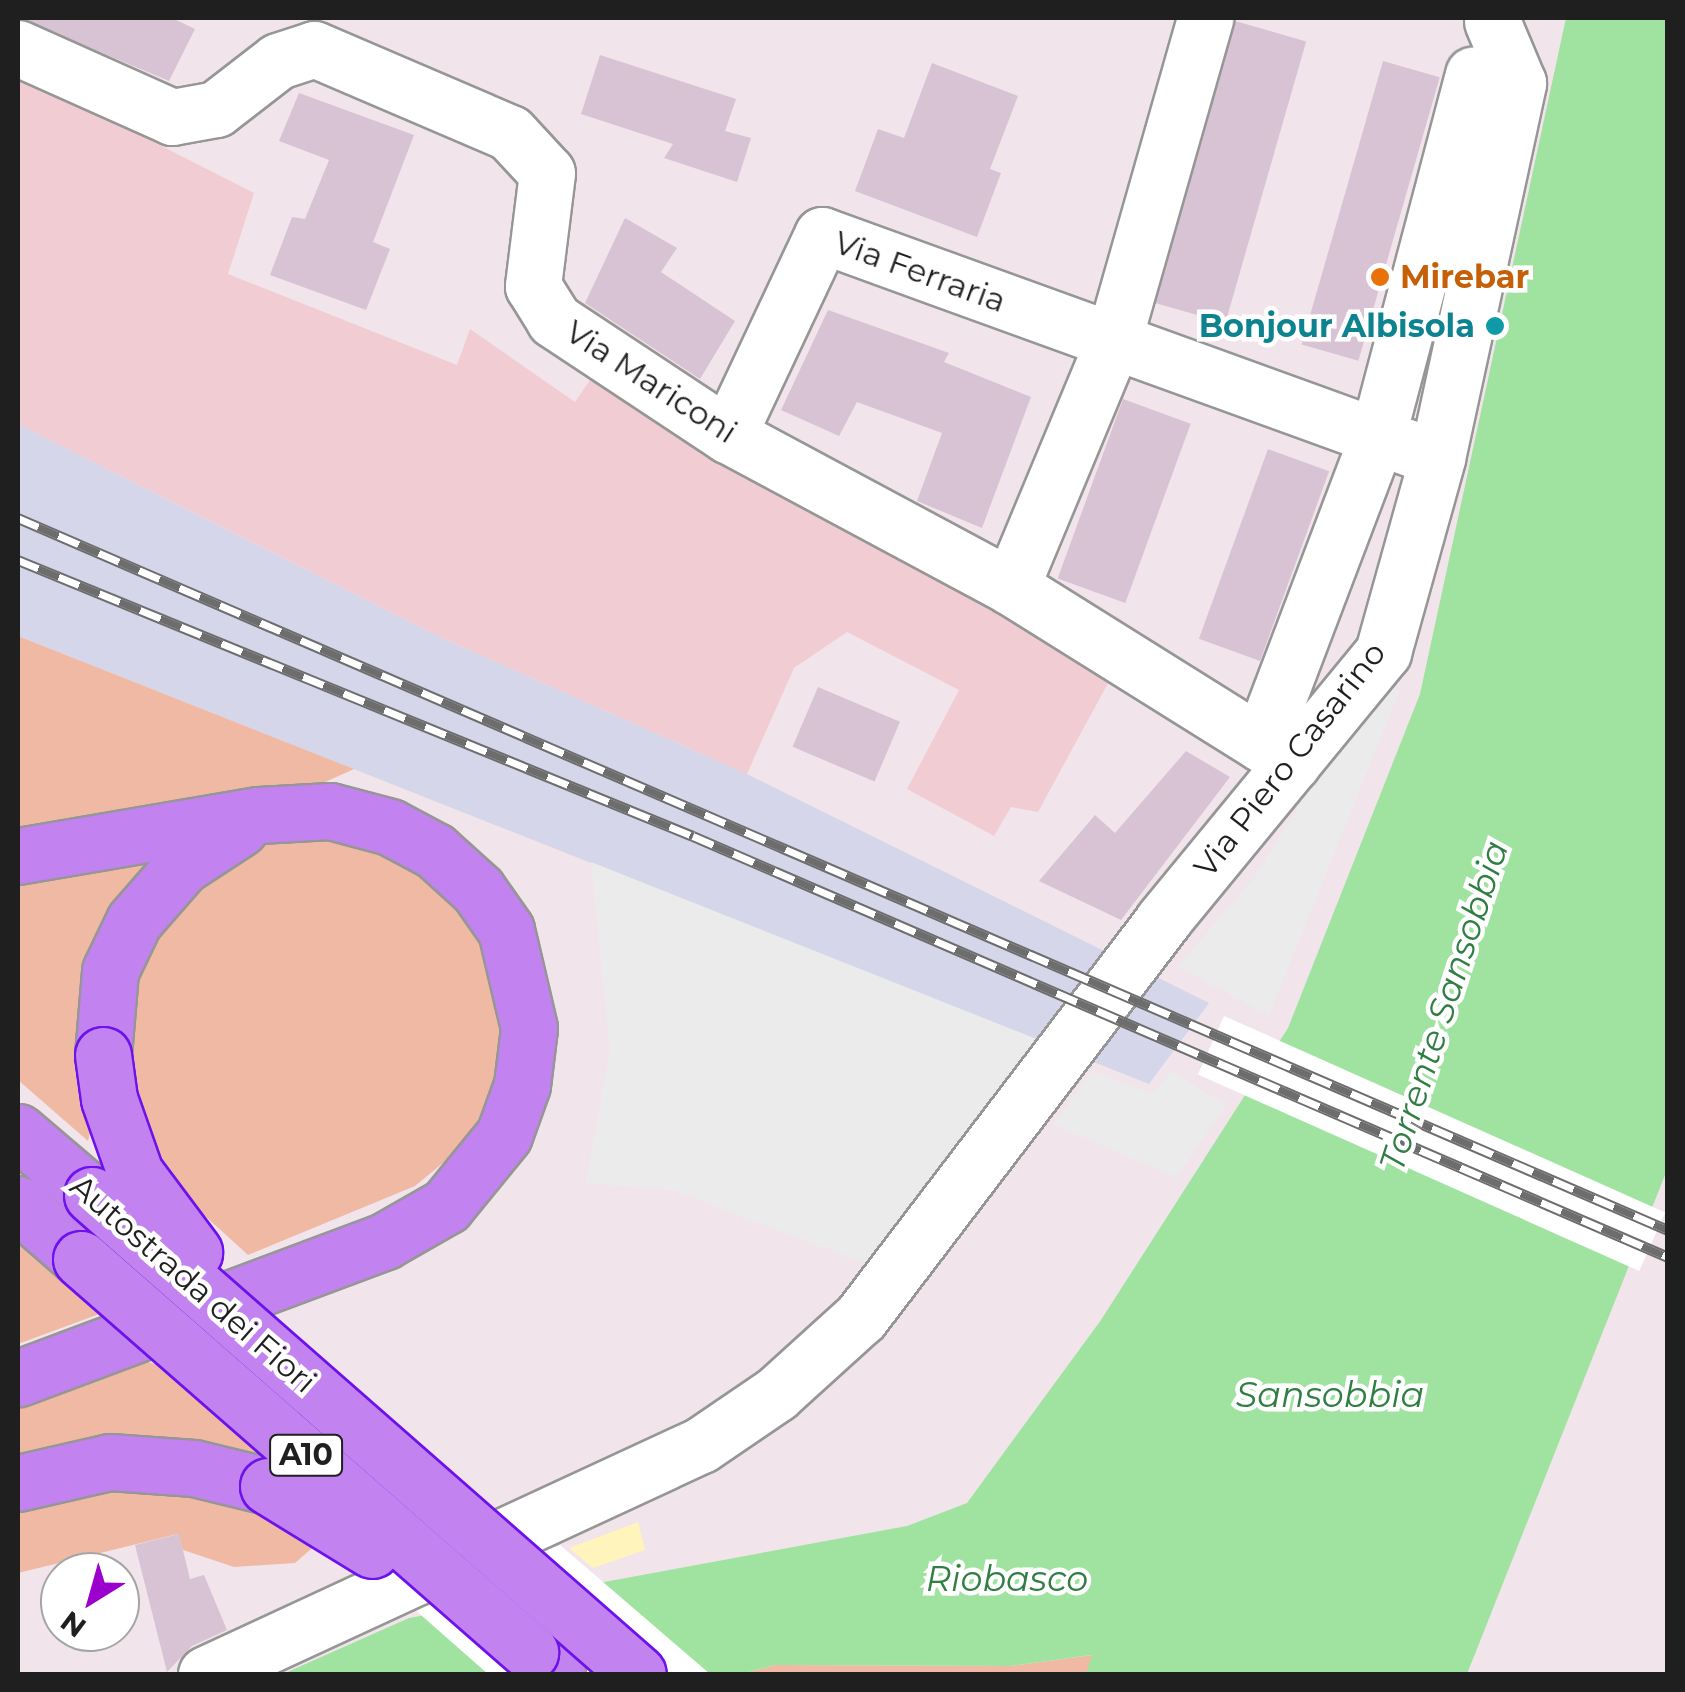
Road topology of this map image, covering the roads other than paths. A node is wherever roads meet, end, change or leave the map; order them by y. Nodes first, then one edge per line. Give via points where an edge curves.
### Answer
1 (1205, 18) edge
2 (1491, 18) edge
3 (280, 39) edge
4 (18, 48) edge
5 (1473, 74) dead end
6 (1113, 342) junction
7 (728, 434) junction
8 (1377, 438) junction
9 (1437, 458) junction
10 (1011, 588) junction
11 (1277, 753) junction
12 (259, 815) junction
13 (18, 856) edge
14 (18, 1132) edge
15 (18, 1204) edge
16 (18, 1378) edge
17 (318, 1394) junction
18 (18, 1483) edge
19 (544, 1663) edge
20 (206, 1674) edge
21 (638, 1674) edge

1 - 6 street
2 - 9 street, Via Piero Casarino via 1518,83
3 - 4 street, Via Mariconi via 216,109 172,117
3 - 7 street, Via Mariconi via 510,134 548,173 534,286 554,320
5 - 8 street, Via Piero Casarino
6 - 7 street, Via Ferraria via 822,236
6 - 8 street, Via Ferraria
6 - 10 street
7 - 10 street, Via Mariconi
8 - 9 street, Via Ferraria
8 - 11 street, Via Piero Casarino
9 - 11 street, Via Piero Casarino via 1383,652
10 - 11 street, Via Mariconi
11 - 20 street, Via Piero Casarino via 1130,964 861,1317 776,1394 702,1444
12 - 13 highway
12 - 16 highway via 330,811 390,827 435,850 478,890 506,930 529,1028 522,1084 504,1135 446,1206 385,1241
12 - 17 highway, bridge via 182,866 134,921 110,971 103,1055 120,1136 155,1206
14 - 17 highway, Autostrada dei Fiori / A10, bridge
15 - 19 highway, Autostrada dei Fiori / A10, bridge
17 - 21 highway, Autostrada dei Fiori / A10, bridge
18 - 19 highway, bridge via 110,1462 194,1468 268,1486

